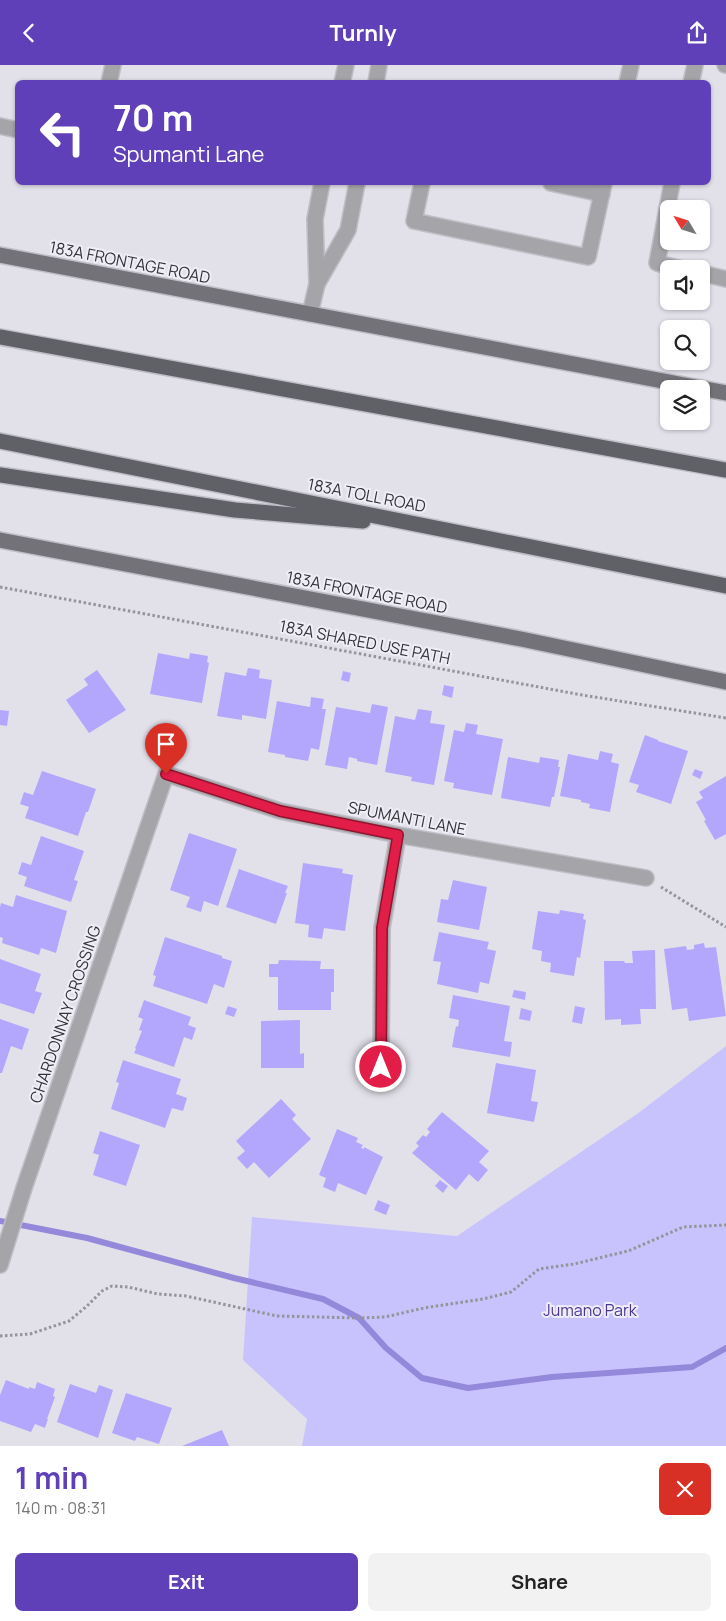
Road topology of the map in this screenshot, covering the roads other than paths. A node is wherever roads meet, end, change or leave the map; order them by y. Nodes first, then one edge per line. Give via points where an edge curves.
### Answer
1 (113, 65) edge
2 (346, 65) edge
3 (379, 65) edge
4 (631, 65) edge
5 (695, 65) edge
6 (110, 80) edge
7 (343, 80) edge
8 (376, 80) edge
9 (628, 80) edge
10 (692, 80) edge
11 (0, 127) edge
12 (15, 130) edge
13 (322, 185) edge
14 (357, 185) edge
15 (422, 185) edge
16 (572, 185) edge
17 (672, 185) edge
18 (603, 188) edge
19 (0, 255) edge
20 (660, 264) edge
21 (710, 275) edge
22 (726, 279) edge
23 (317, 283) junction
24 (310, 314) junction
25 (0, 337) edge
26 (726, 393) edge
27 (0, 441) edge
28 (726, 470) edge
29 (0, 475) edge
30 (440, 528) junction
31 (0, 540) edge
32 (726, 586) edge
33 (726, 682) edge
34 (166, 774) joint
35 (398, 835) junction
36 (646, 878) road end
37 (381, 1067) dead end
38 (0, 1265) edge

1 - 6 street
2 - 7 street
3 - 8 street
4 - 9 street
5 - 10 street
11 - 12 street
13 - 23 street via 315,219
14 - 23 street via 348,230
15 - 18 street via 414,221 588,257
16 - 18 street
17 - 20 street via 657,263
19 - 24 main road, 183A FRONTAGE ROAD
21 - 22 street
23 - 24 street
24 - 26 main road, 183A FRONTAGE ROAD
25 - 28 highway
27 - 30 highway, 183A TOLL ROAD
29 - 30 highway via 235,510
30 - 32 highway, 183A TOLL ROAD
31 - 33 main road, 183A FRONTAGE ROAD
34 - 35 street, SPUMANTI LANE via 280,811
34 - 38 street, CHARDONNAY CROSSING
35 - 36 street, SPUMANTI LANE
35 - 37 street via 382,928

